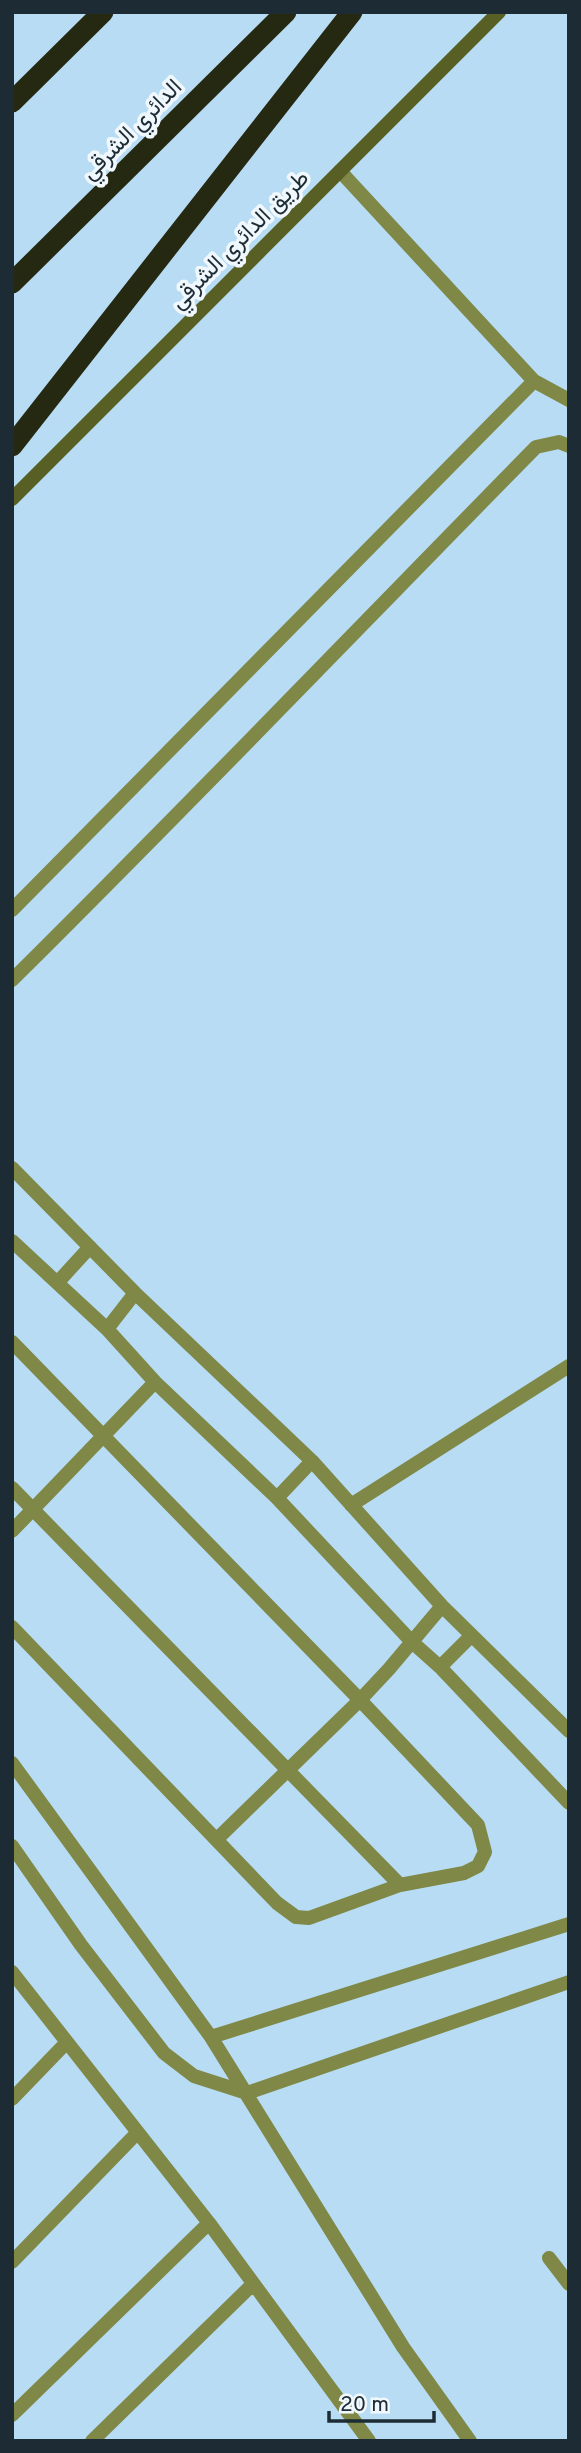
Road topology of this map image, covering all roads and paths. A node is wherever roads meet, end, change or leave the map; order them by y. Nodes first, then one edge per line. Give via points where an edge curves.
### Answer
1 (103, 12) edge
2 (286, 12) edge
3 (352, 12) edge
4 (499, 12) edge
5 (12, 102) edge
6 (340, 171) junction
7 (12, 284) edge
8 (534, 381) junction
9 (569, 400) edge
10 (12, 446) edge
11 (569, 446) edge
12 (12, 499) edge
13 (12, 909) edge
14 (12, 980) edge
15 (12, 1168) edge
16 (12, 1241) edge
17 (90, 1247) junction
18 (58, 1282) junction
19 (135, 1293) junction
20 (107, 1329) junction
21 (12, 1342) edge
22 (569, 1366) edge
23 (156, 1381) junction
24 (103, 1434) junction
25 (312, 1461) junction
26 (12, 1488) edge
27 (277, 1498) junction
28 (351, 1505) junction
29 (34, 1511) junction
30 (12, 1531) edge
31 (442, 1606) junction
32 (12, 1627) edge
33 (471, 1636) junction
34 (412, 1642) junction
35 (440, 1667) junction
36 (360, 1700) junction
37 (569, 1731) edge
38 (12, 1763) edge
39 (288, 1771) junction
40 (569, 1803) edge
41 (216, 1839) junction
42 (12, 1846) edge
43 (400, 1885) junction
44 (569, 1924) edge
45 (12, 1972) edge
46 (569, 1982) edge
47 (211, 2037) junction
48 (67, 2042) junction
49 (247, 2093) junction
50 (12, 2099) edge
51 (137, 2133) junction
52 (209, 2223) junction
53 (550, 2258) dead end
54 (12, 2262) edge
55 (253, 2284) junction
56 (569, 2284) edge
57 (12, 2415) edge
58 (92, 2441) edge
59 (369, 2441) edge
60 (470, 2441) edge

1 - 5 highway
2 - 7 highway, الدائري الشرقي
3 - 10 highway
4 - 6 main road, طريق الدائري الشرقي
6 - 8 lane
6 - 12 main road, طريق الدائري الشرقي
8 - 9 lane
8 - 13 lane
11 - 14 lane via 559,442 536,447
15 - 17 lane
16 - 18 lane
17 - 18 lane
17 - 19 lane
18 - 20 lane
19 - 20 lane
19 - 25 lane
20 - 23 lane
21 - 24 lane
22 - 28 lane
23 - 24 lane
23 - 27 lane
24 - 29 lane
24 - 36 lane
25 - 27 lane
25 - 28 lane
26 - 29 lane
27 - 34 lane
28 - 31 lane
29 - 30 lane
29 - 39 lane
31 - 33 lane
31 - 34 lane
32 - 41 lane
33 - 35 lane
33 - 37 lane
34 - 35 lane
34 - 36 lane
35 - 40 lane
36 - 39 lane
36 - 43 lane via 478,1825 485,1852 478,1866 464,1872
38 - 47 lane
39 - 41 lane
39 - 43 lane
41 - 43 lane via 296,1917 309,1918
42 - 49 lane via 164,2053 194,2076
44 - 47 lane
45 - 48 lane
46 - 49 lane
47 - 49 lane
48 - 50 lane
48 - 51 lane
49 - 60 lane via 403,2347
51 - 52 lane
51 - 54 lane
52 - 55 lane
52 - 57 lane
53 - 56 lane
55 - 58 lane
55 - 59 lane

